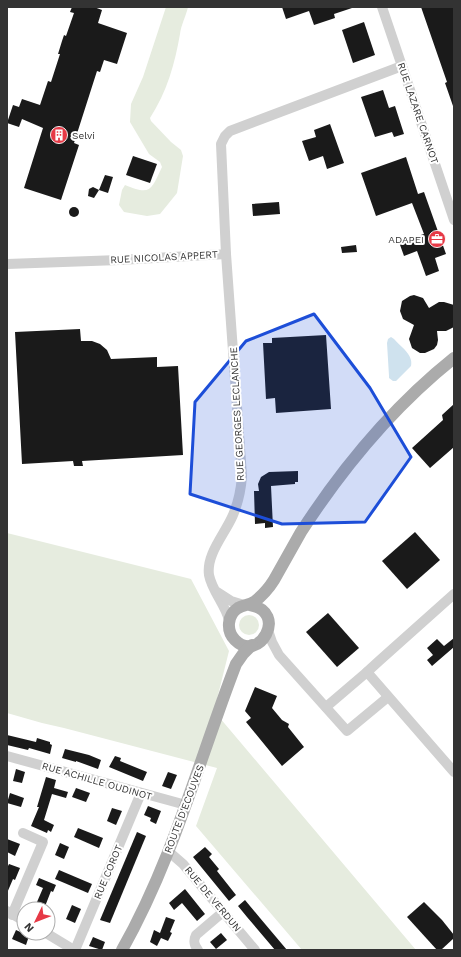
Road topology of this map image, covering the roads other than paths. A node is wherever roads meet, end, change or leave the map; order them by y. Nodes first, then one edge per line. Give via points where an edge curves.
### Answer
1 (382, 7) edge
2 (402, 66) junction
3 (454, 220) edge
4 (226, 254) junction
5 (7, 264) edge
6 (454, 358) edge
7 (271, 585) junction
8 (216, 591) junction
9 (454, 594) edge
10 (247, 605) junction
11 (268, 617) junction
12 (229, 620) junction
13 (268, 630) junction
14 (236, 641) junction
15 (255, 644) junction
16 (279, 655) junction
17 (236, 664) junction
18 (367, 672) junction
19 (388, 697) junction
20 (326, 707) junction
21 (7, 756) edge
22 (454, 772) edge
23 (141, 793) junction
24 (186, 806) junction
25 (23, 833) dead end
26 (168, 851) junction
27 (224, 912) junction
28 (10, 913) edge
29 (56, 939) edge
30 (74, 950) edge
31 (122, 950) edge
32 (198, 950) edge
33 (255, 950) edge

1 - 2 street, RUE LAZARE CARNOT
2 - 3 street, RUE LAZARE CARNOT
2 - 4 street, RUE NICOLAS APPERT via 230,131 225,136 221,144
4 - 5 street, RUE NICOLAS APPERT
4 - 8 street, RUE GEORGES LECLANCHE via 242,476 240,494 233,515 210,564 209,576
6 - 7 main road via 428,379 372,437 301,532
7 - 10 main road via 261,596
7 - 11 main road
8 - 10 street via 232,601
8 - 12 street, RUE GEORGES LECLANCHE
9 - 18 street
10 - 11 main road via 260,608
10 - 12 main road via 234,610
11 - 13 main road
12 - 14 main road via 229,631
13 - 15 main road via 262,640
13 - 16 street
14 - 15 main road via 246,645
14 - 17 main road
15 - 16 street via 268,647
15 - 17 main road
16 - 20 street
17 - 24 main road, ROUTE D'ECOUVES
18 - 19 street
18 - 20 street
19 - 20 street via 347,731
19 - 22 street
21 - 23 street, RUE ACHILLE OUDINOT
23 - 24 street, RUE ACHILLE OUDINOT
23 - 30 street, RUE COROT
24 - 26 main road, ROUTE D'ECOUVES
25 - 28 street via 42,842
26 - 27 street, RUE DE VERDUN via 183,864
26 - 31 main road, ROUTE D'ECOUVES
27 - 32 street via 196,935 194,940
27 - 33 street, RUE DE VERDUN
29 - 30 street

